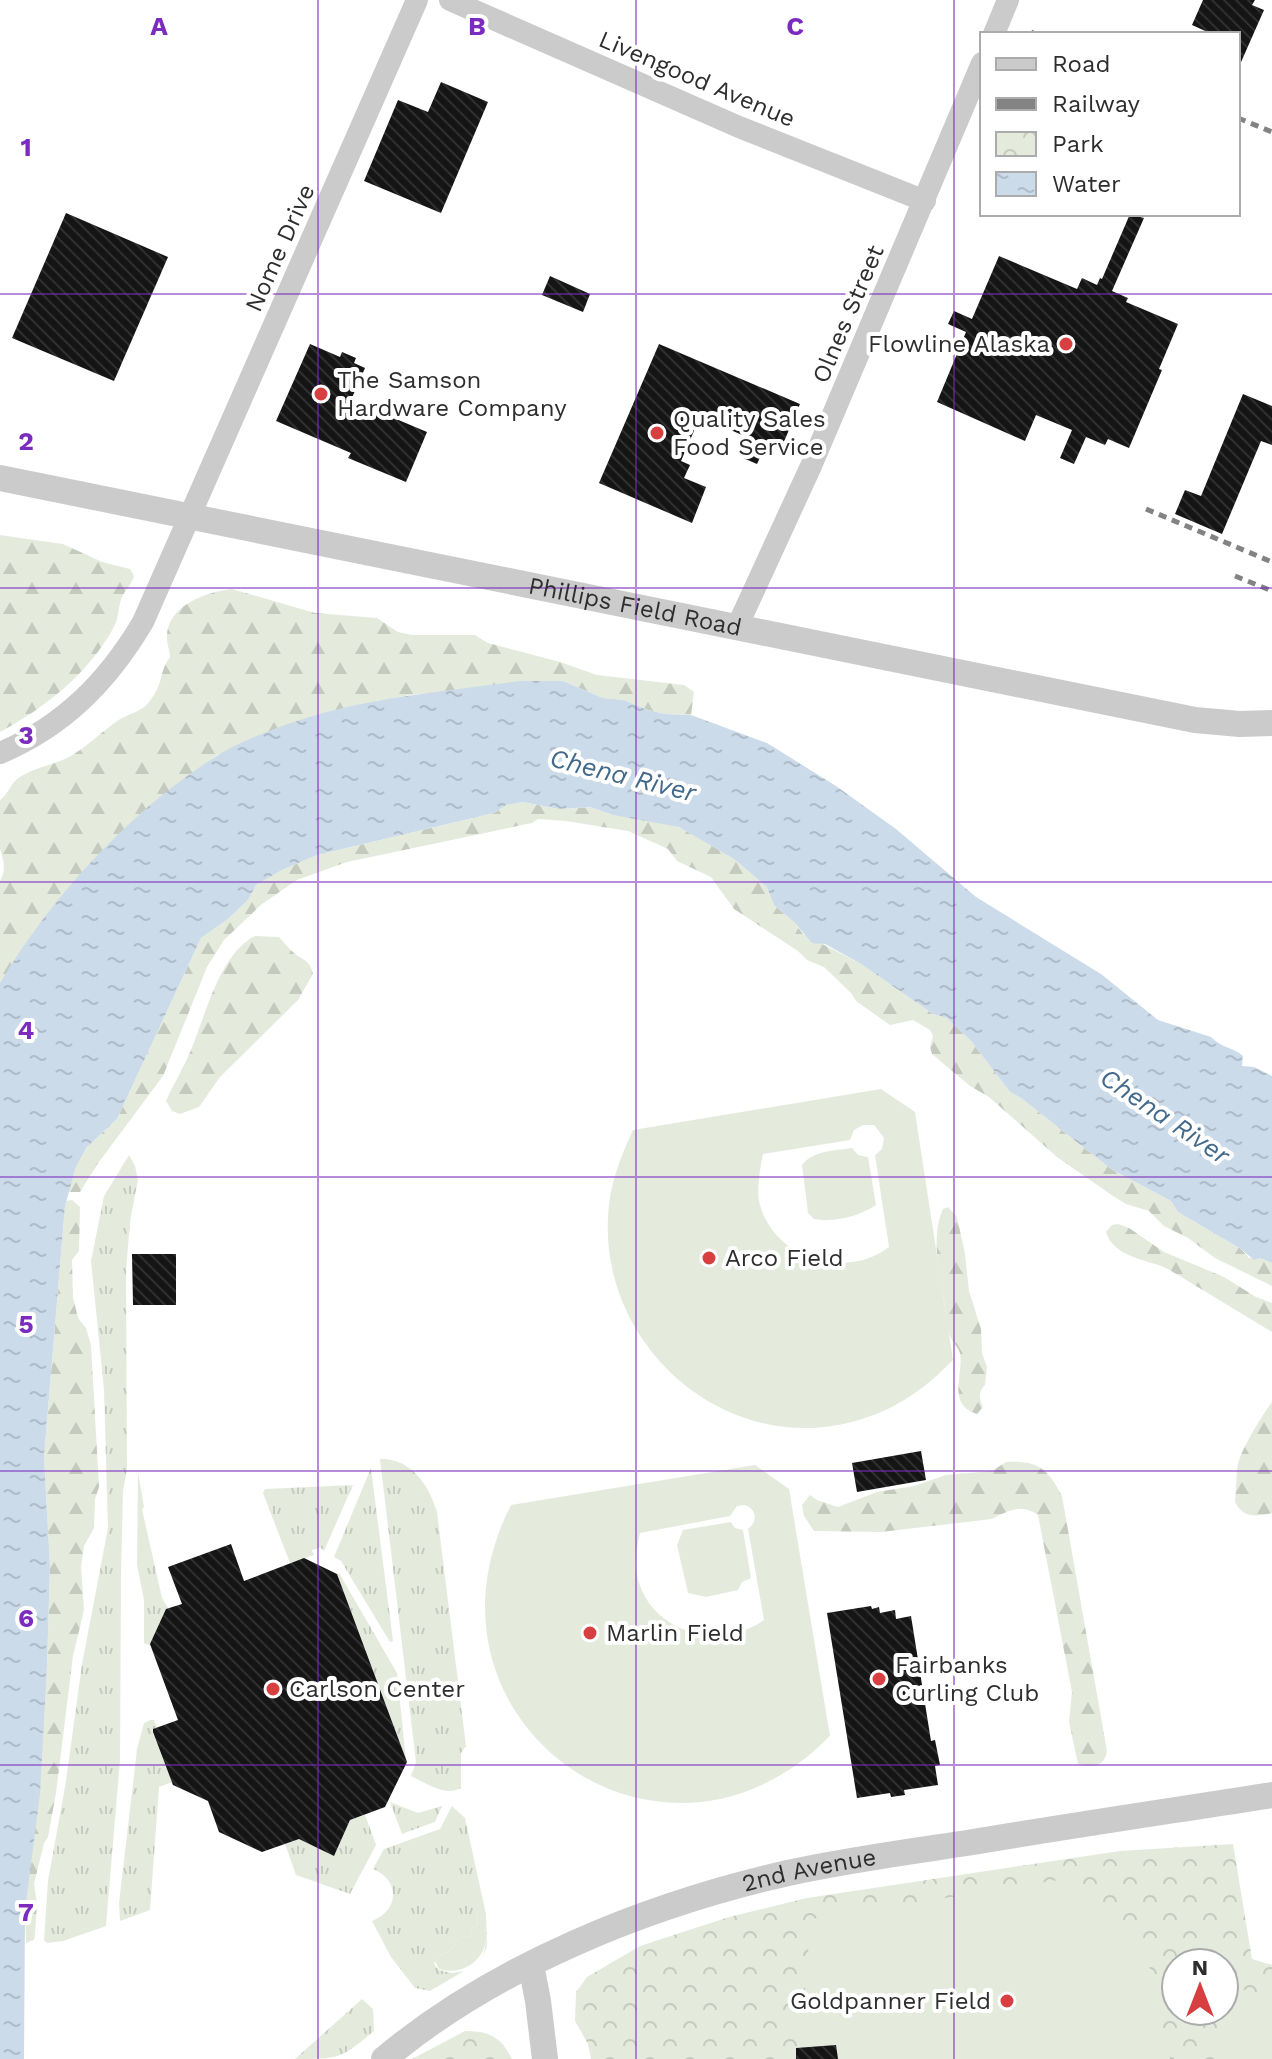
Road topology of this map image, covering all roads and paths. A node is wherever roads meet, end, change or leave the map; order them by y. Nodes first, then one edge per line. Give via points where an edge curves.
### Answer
1 (417, 0) edge
2 (450, 0) edge
3 (1008, 0) edge
4 (995, 32) edge
5 (980, 68) edge
6 (925, 201) junction
7 (0, 478) edge
8 (189, 515) junction
9 (737, 627) junction
10 (1272, 723) edge
11 (0, 753) edge
12 (1272, 1795) edge
13 (531, 1965) junction
14 (384, 2059) edge
15 (545, 2059) edge

1 - 8 street, Nome Drive
2 - 6 street, Livengood Avenue via 739,127
3 - 4 street
5 - 6 street, Olnes Street
6 - 9 street, Olnes Street
7 - 8 street, Phillips Field Road
8 - 9 street, Phillips Field Road
8 - 11 street, Nome Drive via 148,612 114,667 66,716
9 - 10 street, Phillips Field Road via 1195,720
12 - 13 street, 2nd Avenue via 797,1871 647,1914
13 - 14 street, 2nd Avenue via 409,2038
13 - 15 street

